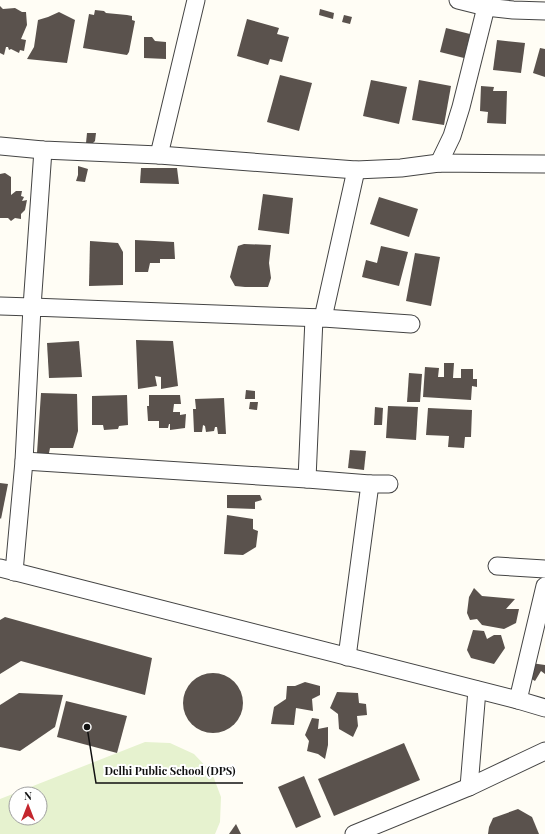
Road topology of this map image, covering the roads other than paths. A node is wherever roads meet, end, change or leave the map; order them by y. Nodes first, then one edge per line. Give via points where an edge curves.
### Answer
1 (196, 0) edge
2 (458, 0) edge
3 (486, 7) junction
4 (545, 11) edge
5 (0, 146) edge
6 (44, 150) junction
7 (160, 155) junction
8 (439, 164) junction
9 (545, 164) edge
10 (356, 170) junction
11 (0, 306) edge
12 (32, 307) junction
13 (318, 318) junction
14 (411, 324) dead end
15 (24, 461) junction
16 (307, 479) junction
17 (370, 484) junction
18 (389, 484) dead end
19 (497, 566) dead end
20 (545, 569) edge
21 (7, 570) edge
22 (545, 586) edge
23 (542, 614) edge
24 (347, 657) junction
25 (477, 690) junction
26 (518, 700) junction
27 (545, 708) edge
28 (545, 751) edge
29 (469, 786) junction
30 (354, 834) edge

1 - 7 street
2 - 3 street
3 - 4 street
3 - 8 street via 452,136
5 - 6 street
6 - 7 street
6 - 12 street
7 - 10 street
8 - 9 street
8 - 10 street
10 - 13 street
11 - 12 street
12 - 13 street
12 - 15 street
13 - 14 street
13 - 16 street
15 - 16 street
15 - 21 street
16 - 17 street
17 - 18 street
17 - 24 street
19 - 20 street
21 - 24 street
22 - 23 street
23 - 26 street
24 - 25 street
25 - 26 street
25 - 29 street
26 - 27 street
28 - 29 street
29 - 30 street

